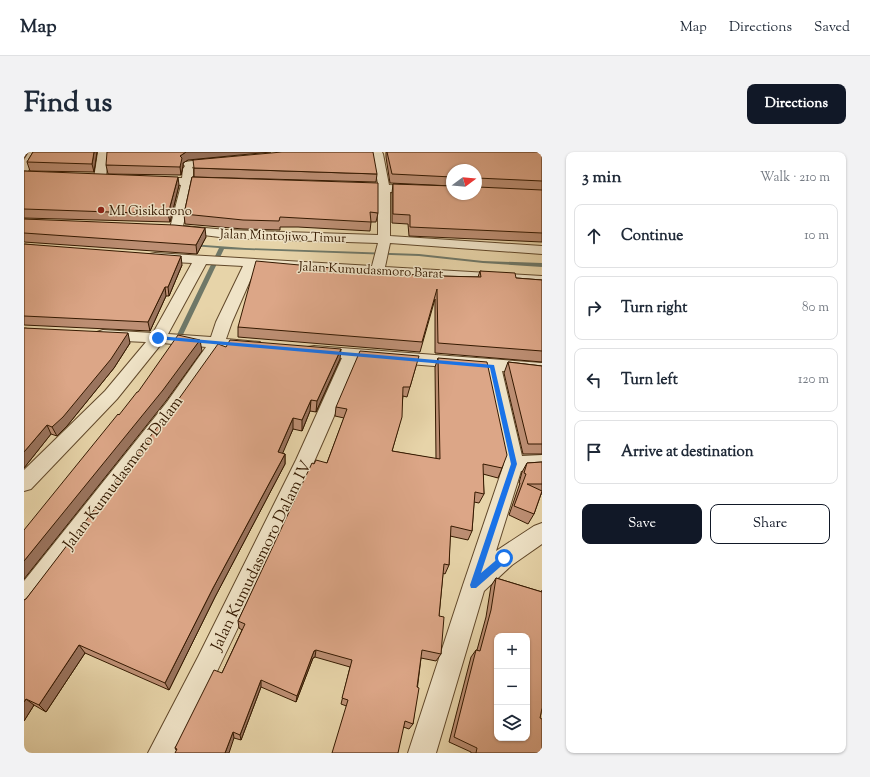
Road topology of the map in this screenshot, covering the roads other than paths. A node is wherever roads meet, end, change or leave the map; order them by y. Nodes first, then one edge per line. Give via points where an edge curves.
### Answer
1 (34, 152) edge
2 (103, 152) edge
3 (187, 152) edge
4 (381, 153) edge
5 (225, 161) edge
6 (188, 164) junction
7 (27, 173) edge
8 (100, 178) edge
9 (139, 180) edge
10 (187, 182) junction
11 (225, 184) edge
12 (339, 186) edge
13 (384, 187) junction
14 (446, 190) edge
15 (160, 228) edge
16 (176, 228) junction
17 (384, 241) junction
18 (542, 250) edge
19 (139, 255) edge
20 (204, 260) junction
21 (251, 263) junction
22 (378, 265) junction
23 (542, 280) edge
24 (87, 334) edge
25 (164, 338) junction
26 (211, 343) junction
27 (272, 347) edge
28 (296, 349) edge
29 (352, 354) junction
30 (492, 366) junction
31 (542, 369) edge
32 (542, 463) edge
33 (514, 464) junction
34 (24, 483) edge
35 (542, 532) edge
36 (474, 585) junction
37 (24, 599) edge
38 (162, 753) edge
39 (422, 753) edge

1 - 7 street
2 - 8 street
3 - 6 street
4 - 13 street
5 - 6 street
6 - 10 street
9 - 10 street
10 - 11 street
10 - 16 street
12 - 13 street
13 - 14 street
13 - 17 street
15 - 16 street, Jalan Mintojiwo Timur
16 - 17 street, Jalan Mintojiwo Timur via 227,234
17 - 18 street, Jalan Mintojiwo Timur
17 - 22 street
19 - 20 street, Jalan Kumudasmoro Barat
20 - 21 street, Jalan Kumudasmoro Barat
20 - 25 street
21 - 22 street, Jalan Kumudasmoro Barat
21 - 26 street, Jalan Kumudasmoro Dalam via 224,322
22 - 23 street, Jalan Kumudasmoro Barat
24 - 25 street
25 - 26 street
25 - 34 street
26 - 27 street
26 - 37 street, Jalan Kumudasmoro Dalam via 173,406
28 - 29 street
29 - 30 street
29 - 38 street, Jalan Kumudasmoro Dalam IV via 299,475
30 - 31 street
30 - 33 street
32 - 33 street
33 - 36 street
35 - 36 street via 504,558
36 - 39 street

